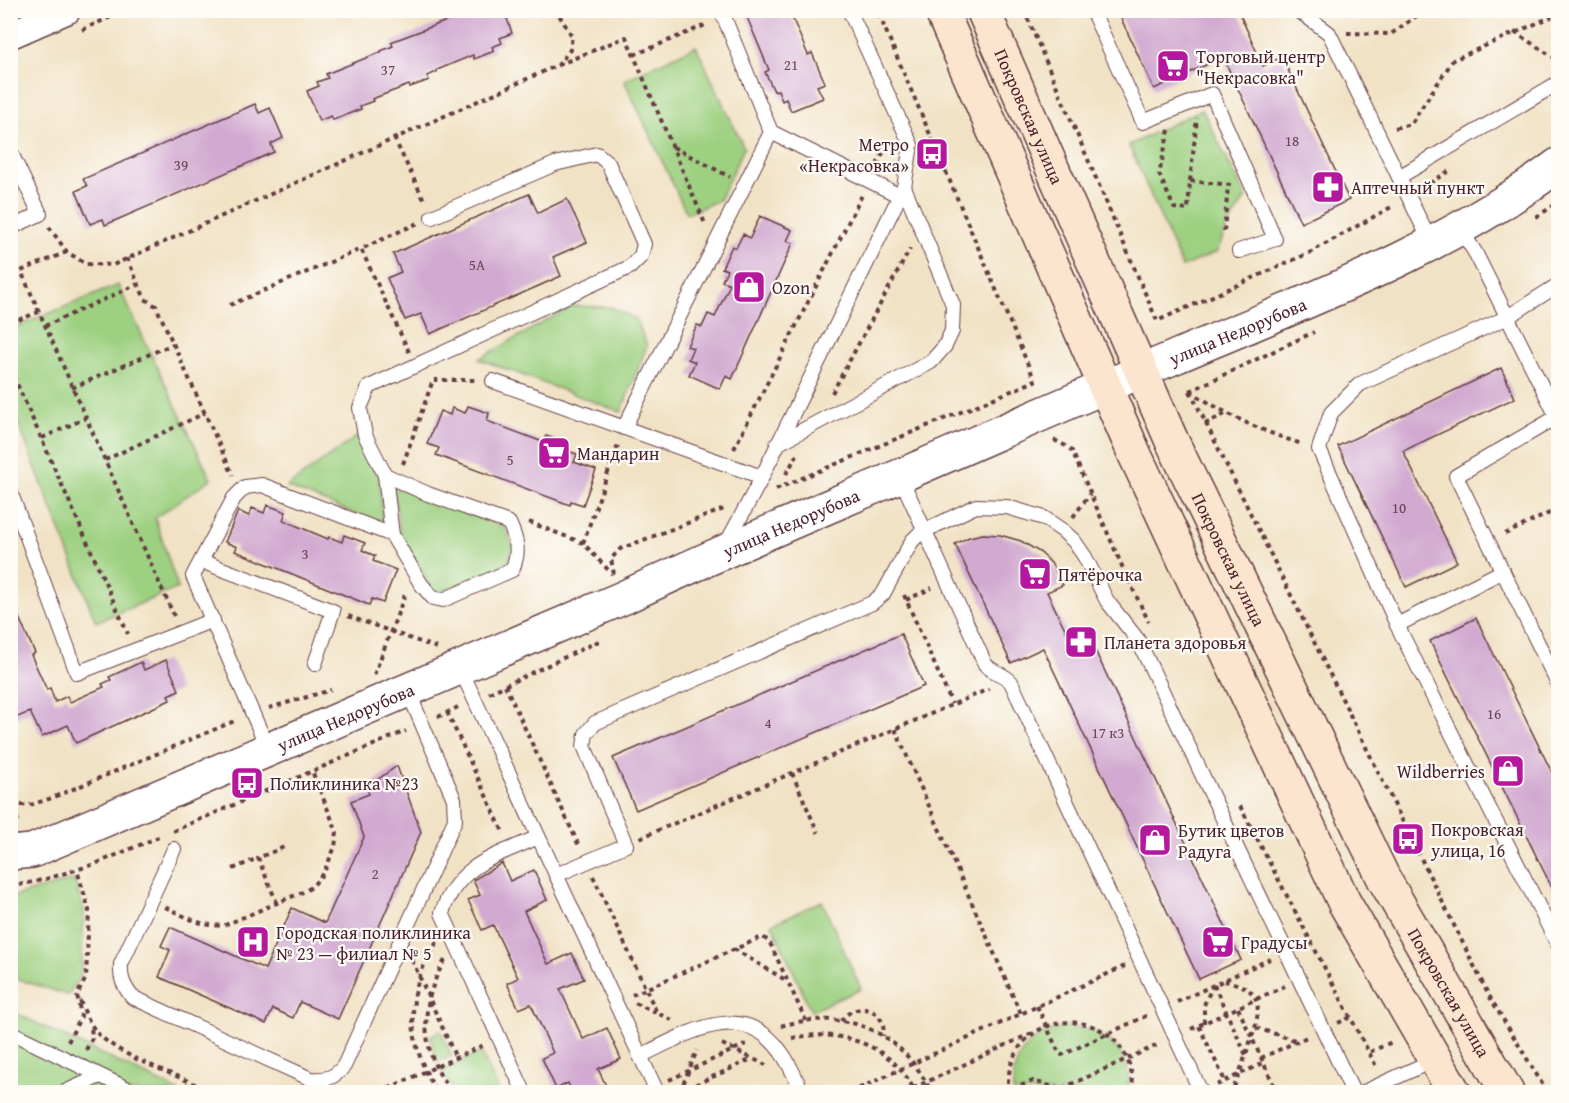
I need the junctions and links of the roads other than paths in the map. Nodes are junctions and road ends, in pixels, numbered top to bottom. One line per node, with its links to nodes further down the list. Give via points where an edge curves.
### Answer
1 (67, 10): 8 (street)
2 (849, 10): 14 (lane, via 911,145)
3 (941, 10): 24 (main road, Покровская улица)
4 (983, 10): 22 (main road, Покровская улица)
5 (1092, 10): 19 (lane, via 1143,122 1212,94 1275,239)
6 (1298, 10): 13 (lane, via 1329,33)
7 (722, 14): 10 (lane)
8 (10, 35)
9 (1558, 83): 13 (lane)
10 (771, 132): 14 (lane, via 870,180); 26 (lane)
11 (10, 152): 16 (lane, via 40,214)
12 (1558, 165): 17 (street, улица Недорубова)
13 (1399, 177): 18 (lane)
14 (902, 191): 27 (lane); 27 (lane, via 953,305 952,331 945,346 931,362)
15 (432, 217): 28 (lane, via 555,164 597,154 608,163 644,244 630,267 369,387 360,408 364,435)
16 (10, 228)
17 (1460, 228): 18 (street, улица Недорубова); 21 (lane)
18 (1431, 243): 22 (street, улица Недорубова, via 1333,291)
19 (1239, 251)
20 (1558, 285): 21 (lane)
21 (1506, 318): 25 (lane); 38 (lane, via 1360,384 1331,413 1319,449)
22 (1142, 371): 24 (street, улица Недорубова); 62 (main road, Покровская улица, via 1384,879)
23 (493, 381): 26 (lane)
24 (1106, 386): 29 (street, улица Недорубова); 51 (main road, Покровская улица, via 1344,902)
25 (1558, 416): 36 (lane, via 1456,476)
26 (622, 432): 30 (lane)
27 (777, 444): 30 (lane)
28 (384, 475): 33 (lane); 33 (lane, via 509,523 518,542 516,561 512,570 443,600 432,598)
29 (900, 476): 32 (lane); 34 (street, улица Недорубова)
30 (760, 480): 34 (lane)
31 (10, 491): 37 (lane, via 77,673)
32 (925, 531): 47 (lane, via 912,541 883,594 872,603 594,723 585,739 587,755 626,845); 58 (lane, via 985,664 1011,682); 59 (lane, via 976,506 1007,507 1044,518 1063,531 1085,557 1111,607 1138,640)
33 (392, 536): 35 (lane, via 262,485 245,487 234,498)
34 (720, 554): 39 (street, улица Недорубова, via 625,597)
35 (201, 561): 37 (lane, via 194,576); 40 (lane, via 333,611)
36 (1503, 571): 38 (lane); 41 (lane)
37 (213, 620): 43 (lane)
38 (1397, 626): 48 (lane)
39 (450, 658): 42 (street, улица Недорубова); 44 (lane, via 475,700)
40 (315, 664)
41 (1558, 684)
42 (407, 689): 43 (street, улица Недорубова); 45 (lane, via 454,799 455,820 336,1075 325,1080 311,1079 132,997 122,983 121,964)
43 (268, 749): 46 (street, улица Недорубова, via 32,851)
44 (538, 837): 47 (lane); 56 (lane, via 473,867 456,883 442,913)
45 (174, 849)
46 (10, 853)
47 (556, 874): 50 (lane)
48 (1558, 945)
49 (10, 1032): 52 (lane)
50 (640, 1056): 53 (lane); 57 (lane, via 701,1027 738,1024 769,1040 787,1061)
51 (1434, 1060): 60 (lane); 61 (main road, Покровская улица)
52 (100, 1076): 54 (lane); 55 (lane)
53 (656, 1090)
54 (65, 1092)
55 (134, 1092)
56 (524, 1092)
57 (802, 1092)
58 (1201, 1092)
59 (1353, 1092)
60 (1364, 1092)
61 (1454, 1092)
62 (1507, 1092)

